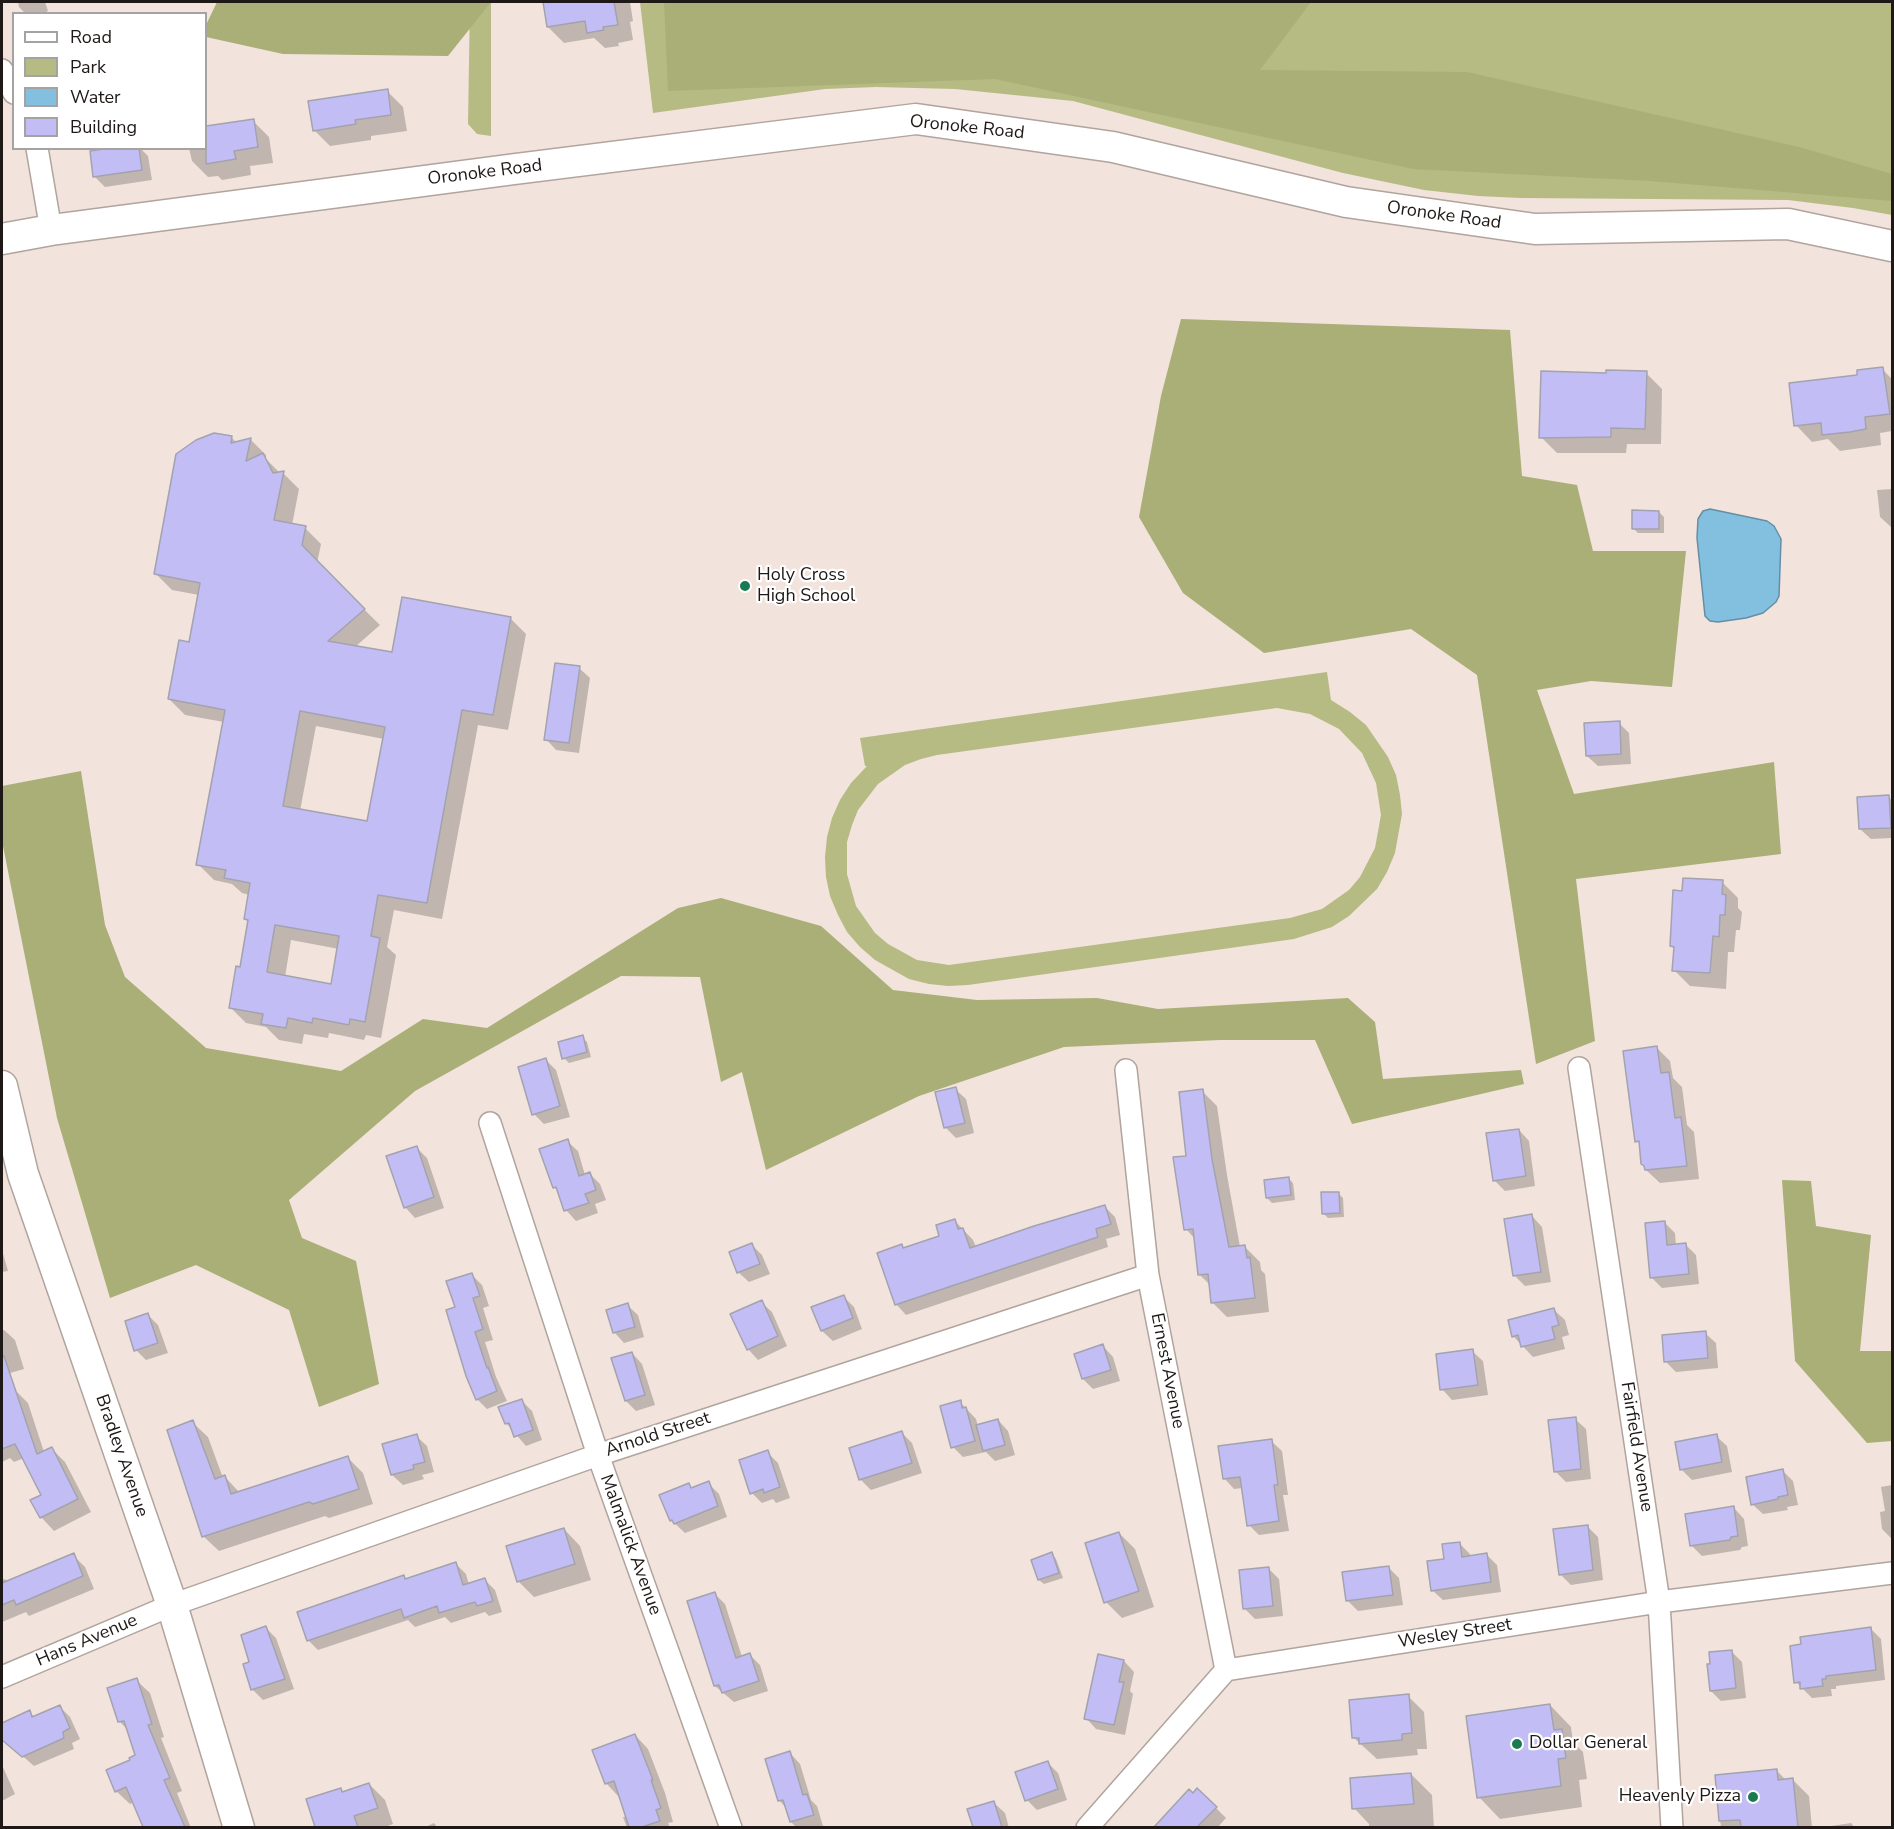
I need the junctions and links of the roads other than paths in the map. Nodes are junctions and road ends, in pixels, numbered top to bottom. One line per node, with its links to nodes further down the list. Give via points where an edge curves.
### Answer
1 (2, 70): 2 (street)
2 (12, 89)
3 (37, 150): 4 (street)
4 (51, 230): 5 (street, Oronoke Road); 6 (street, Oronoke Road, via 916,119 1113,147 1346,201 1535,229 1788,224)
5 (2, 239)
6 (1893, 246)
7 (1579, 1068): 14 (street, Fairfield Avenue)
8 (1126, 1070): 11 (street, Ernest Avenue)
9 (2, 1086): 15 (street, Bradley Avenue, via 23,1174)
10 (490, 1123): 12 (street, Malmalick Avenue)
11 (1148, 1275): 12 (street, Arnold Street); 16 (street, Ernest Avenue)
12 (598, 1455): 15 (street, Arnold Street); 19 (street, Malmalick Avenue)
13 (1893, 1573): 14 (street, Wesley Street)
14 (1659, 1602): 16 (street, Wesley Street); 21 (street, Fairfield Avenue)
15 (172, 1605): 17 (street, Hans Avenue); 18 (street, Bradley Avenue)
16 (1226, 1670): 20 (street)
17 (2, 1677)
18 (239, 1827)
19 (731, 1827)
20 (1087, 1827)
21 (1672, 1827)

